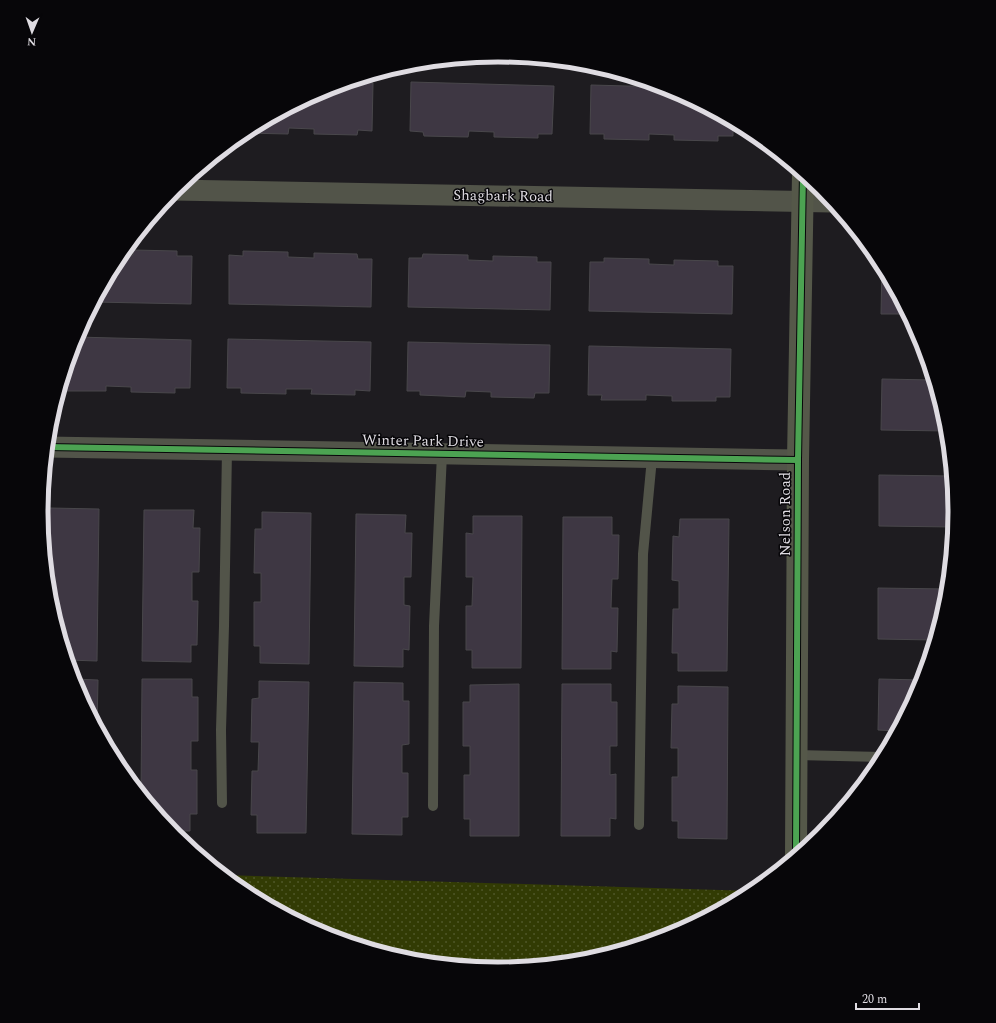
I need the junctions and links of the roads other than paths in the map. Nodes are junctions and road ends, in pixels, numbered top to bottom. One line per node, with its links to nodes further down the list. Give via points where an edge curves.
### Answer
1 (803, 181): 3 (street, Nelson Road)
2 (183, 190): 3 (street, Shagbark Road)
3 (803, 201): 4 (street, Shagbark Road); 9 (street, Nelson Road)
4 (824, 202)
5 (53, 447): 6 (street, Winter Park Drive)
6 (227, 450): 7 (street, Winter Park Drive); 12 (lane, via 220,730)
7 (442, 454): 8 (street, Winter Park Drive); 13 (lane, via 434,626)
8 (652, 458): 9 (street, Winter Park Drive); 14 (lane, via 643,554)
9 (798, 460): 10 (street, Nelson Road)
10 (796, 755): 11 (lane); 15 (street, Nelson Road)
11 (875, 757)
12 (222, 804)
13 (433, 806)
14 (639, 825)
15 (796, 849)

